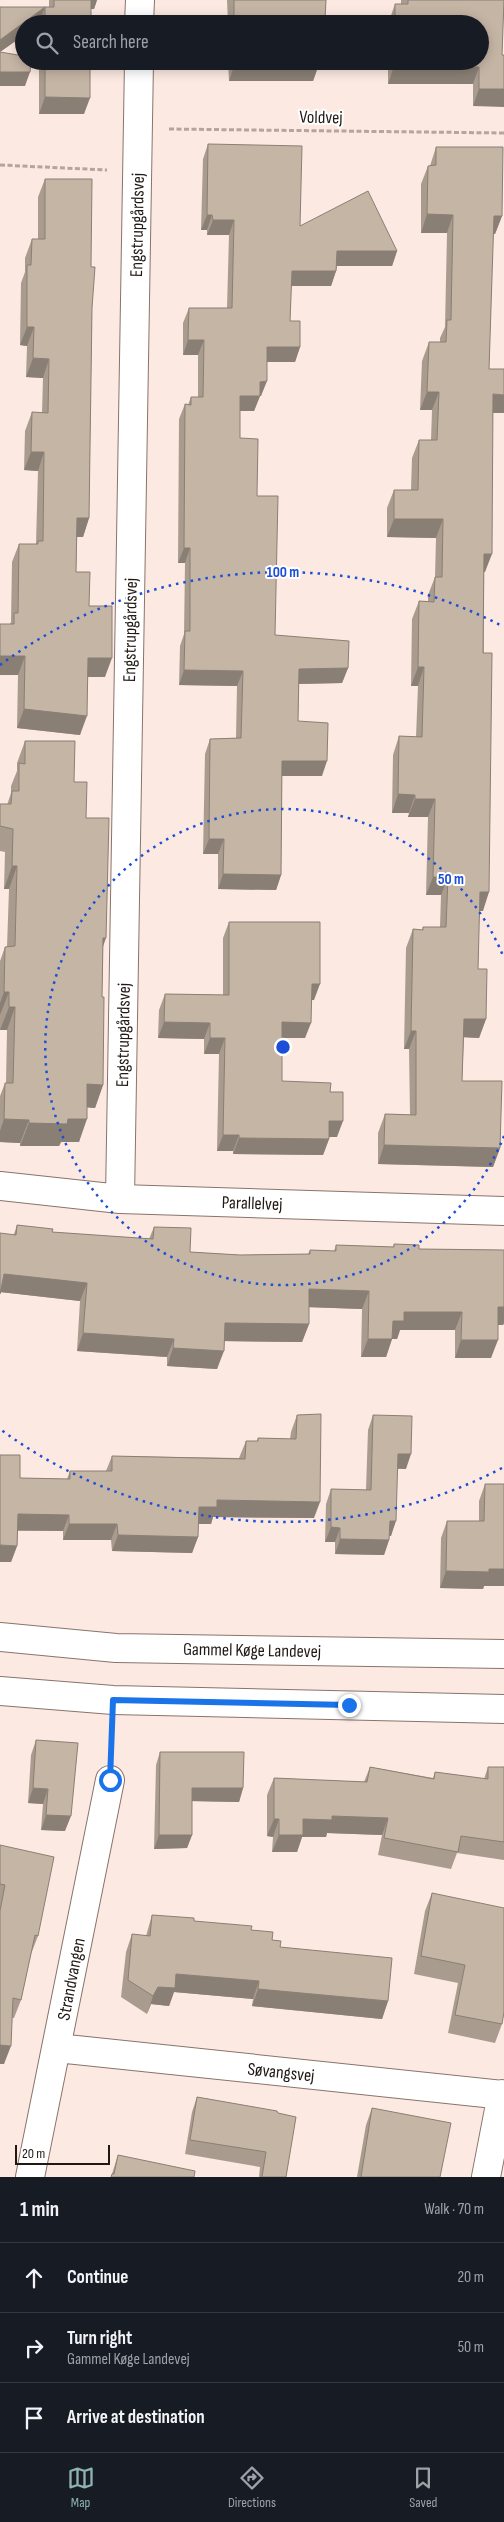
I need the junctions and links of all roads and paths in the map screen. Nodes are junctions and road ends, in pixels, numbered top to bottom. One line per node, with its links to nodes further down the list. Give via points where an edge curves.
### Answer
1 (140, 0): 2 (street)
2 (139, 15)
3 (139, 70): 4 (street, Engstrupgårdsvej)
4 (138, 129): 5 (path, Voldvej); 7 (street, Engstrupgårdsvej)
5 (504, 133)
6 (0, 164): 7 (path)
7 (138, 170): 9 (street, Engstrupgårdsvej)
8 (0, 1186): 9 (street, Parallelvej)
9 (120, 1199): 10 (street, Parallelvej)
10 (504, 1211)
11 (0, 1637): 12 (street, Gammel Køge Landevej, via 116,1648)
12 (504, 1654)
13 (0, 1691): 14 (street)
14 (113, 1700): 15 (street); 16 (path)
15 (504, 1709)
16 (110, 1780): 17 (street, Strandvangen)
17 (57, 2048): 18 (street, Søvangsvej); 19 (street, Strandvangen)
18 (503, 2094): 20 (street)
19 (30, 2177)
20 (486, 2177)

